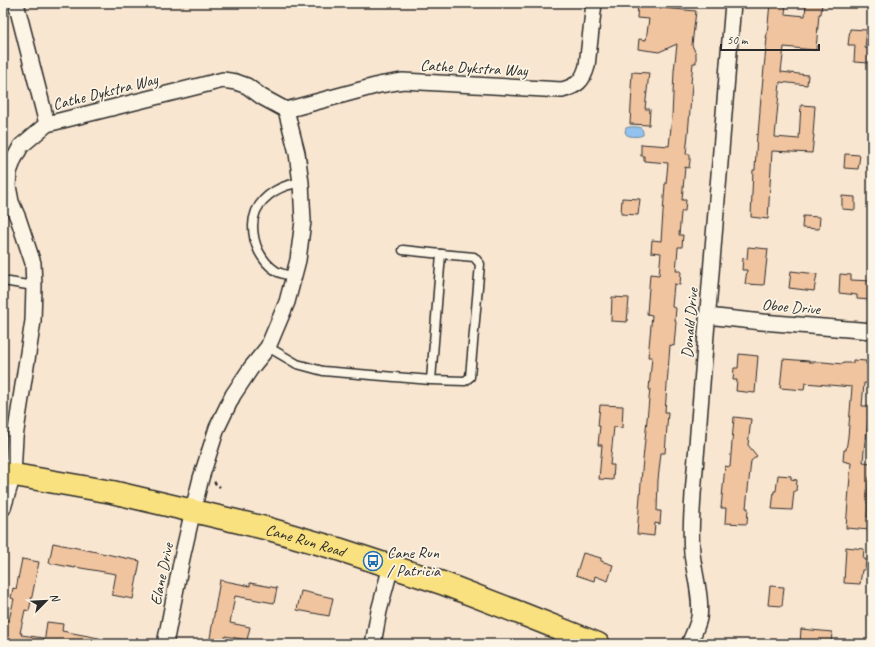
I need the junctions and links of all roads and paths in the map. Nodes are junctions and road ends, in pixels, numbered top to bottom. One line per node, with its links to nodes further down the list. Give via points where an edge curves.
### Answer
1 (16, 3): 5 (street, Cathe Dykstra Way)
2 (594, 3): 4 (street, Cathe Dykstra Way, via 585,74 572,87 562,90 403,81)
3 (733, 3): 12 (street, Donald Drive)
4 (286, 110): 5 (street, Cathe Dykstra Way, via 247,86 223,80); 6 (street, via 297,153)
5 (47, 124): 11 (street, via 21,146 9,172 10,202 33,263)
6 (301, 183): 9 (street, via 303,221); 9 (lane, via 284,186 262,202 256,212 253,234 256,246 268,264 277,271)
7 (403, 250): 8 (lane)
8 (441, 254): 15 (lane); 15 (lane, via 474,258 480,264 470,377 465,381)
9 (294, 277): 14 (street, via 287,302)
10 (3, 281): 11 (lane)
11 (34, 286): 16 (street, via 33,321)
12 (707, 316): 13 (street, Oboe Drive); 23 (street, Donald Drive, via 691,525 699,612 696,629)
13 (872, 331)
14 (268, 347): 15 (lane, via 297,364 323,371); 18 (street, via 233,395 217,428)
15 (431, 380)
16 (8, 474): 17 (street); 18 (highway, Cane Run Road, via 112,492)
17 (3, 508)
18 (193, 510): 19 (highway, Cane Run Road, via 270,529); 20 (street, Elane Drive)
19 (391, 566): 21 (street); 22 (highway, Cane Run Road)
20 (165, 644)
21 (373, 644)
22 (598, 644)
23 (689, 644)

